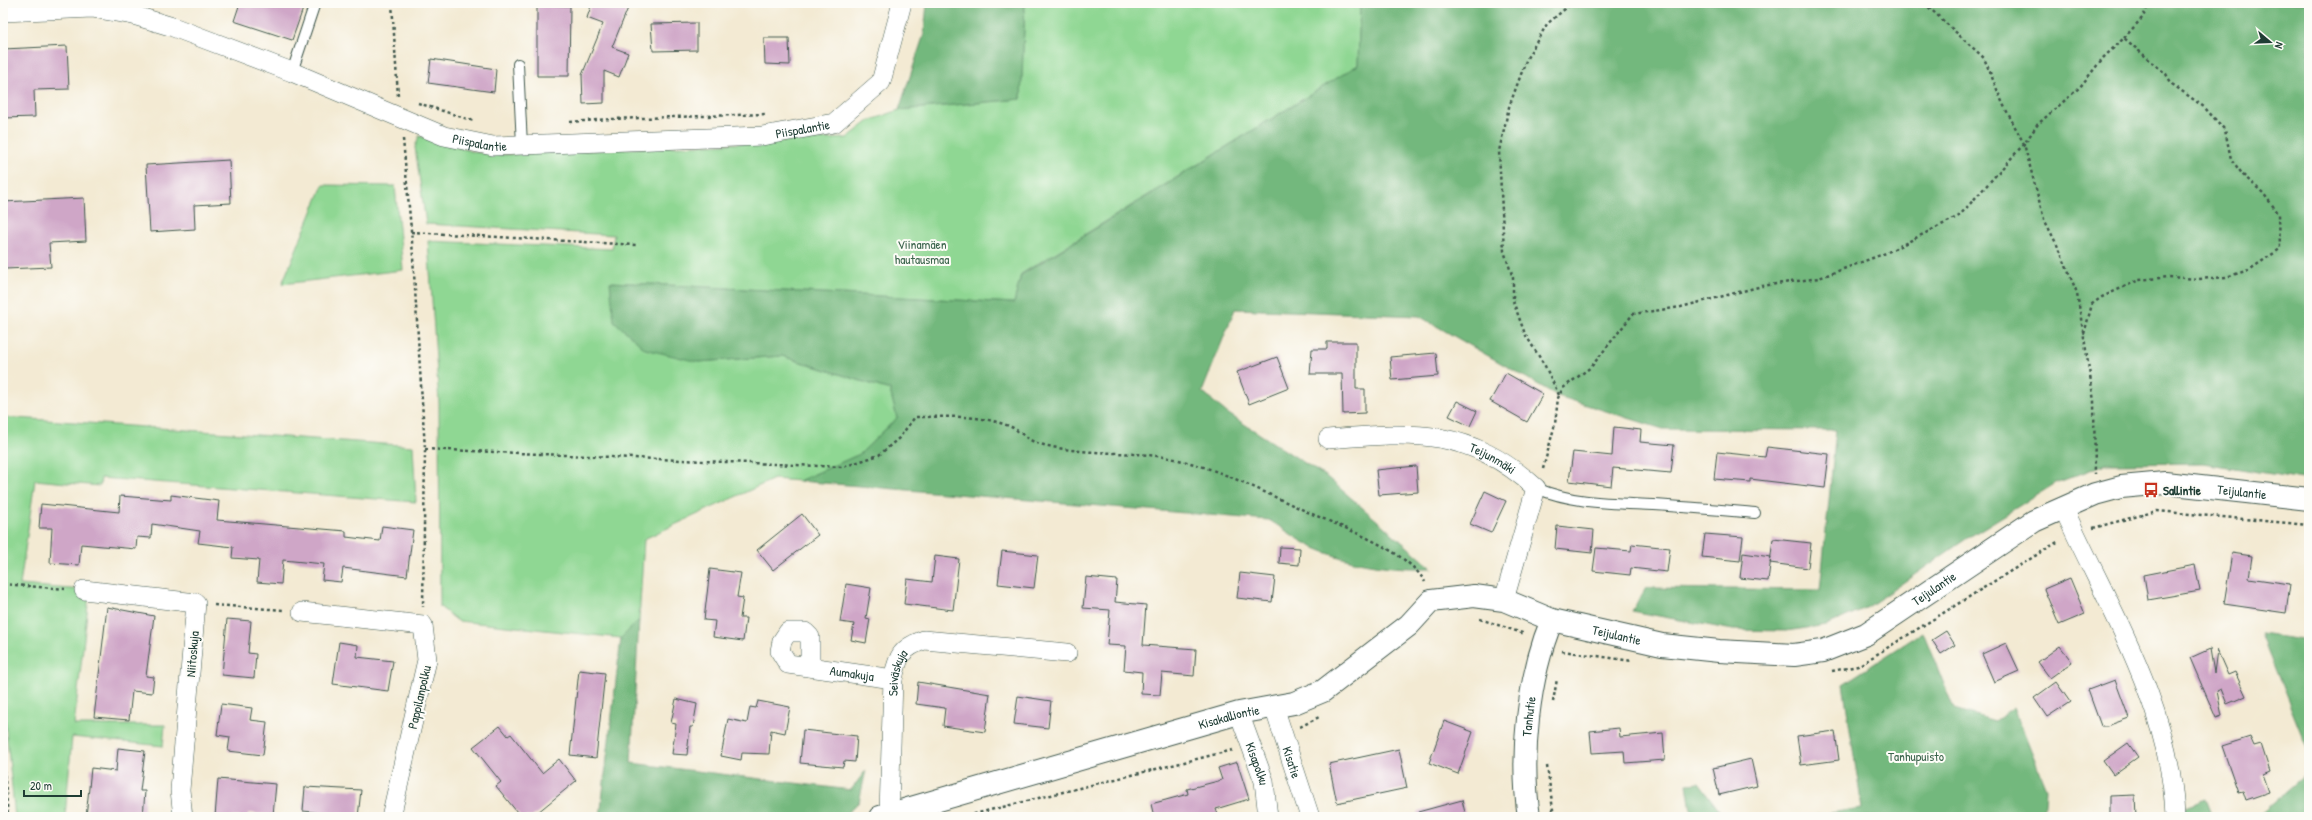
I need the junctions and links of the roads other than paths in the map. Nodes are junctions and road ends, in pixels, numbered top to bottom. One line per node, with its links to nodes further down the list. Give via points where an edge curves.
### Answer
1 (315, 3): 6 (lane)
2 (902, 3): 7 (street, Piispalantie, via 881,82 834,123 762,136)
3 (39, 7): 4 (street, Piispalantie); 6 (street, Piispalantie, via 92,8 133,15 174,27)
4 (3, 12)
5 (518, 64): 7 (lane)
6 (292, 72): 7 (street, Piispalantie, via 402,120 451,137 493,146)
7 (522, 145)
8 (1328, 439): 9 (street, Teijunmäki, via 1407,435 1448,439 1491,454 1516,470)
9 (1536, 488): 12 (lane, via 1583,502); 14 (street)
10 (2309, 499): 11 (street, Teijulantie, via 2165,483 2121,487)
11 (2063, 507): 16 (street, Teijulantie, via 2034,521 1866,634 1823,651 1794,655 1662,645); 28 (street, via 2147,685 2164,737 2174,793)
12 (1755, 513)
13 (84, 590): 23 (street, Niitoskuja, via 196,603 180,790)
14 (1504, 600): 16 (street); 20 (street, Kisakalliontie, via 1474,596 1431,601 1409,625 1323,691 1294,703)
15 (302, 612): 24 (street, Pappilanpolku, via 423,625 427,660)
16 (1552, 620): 27 (street, Tanhutie, via 1542,643 1530,708 1526,747)
17 (1067, 653): 19 (street, Seiväskuja, via 924,640 909,645 898,658)
18 (810, 667): 19 (street, Aumakuja)
19 (893, 679): 22 (street, Seiväskuja)
20 (1274, 707): 21 (street, Kisakalliontie); 26 (street, Kisatie)
21 (1239, 713): 22 (street, Kisakalliontie); 25 (street, Kisapolku, via 1264,781)
22 (885, 815)
23 (183, 817)
24 (391, 817)
25 (1268, 817)
26 (1310, 817)
27 (1530, 817)
28 (2175, 817)

